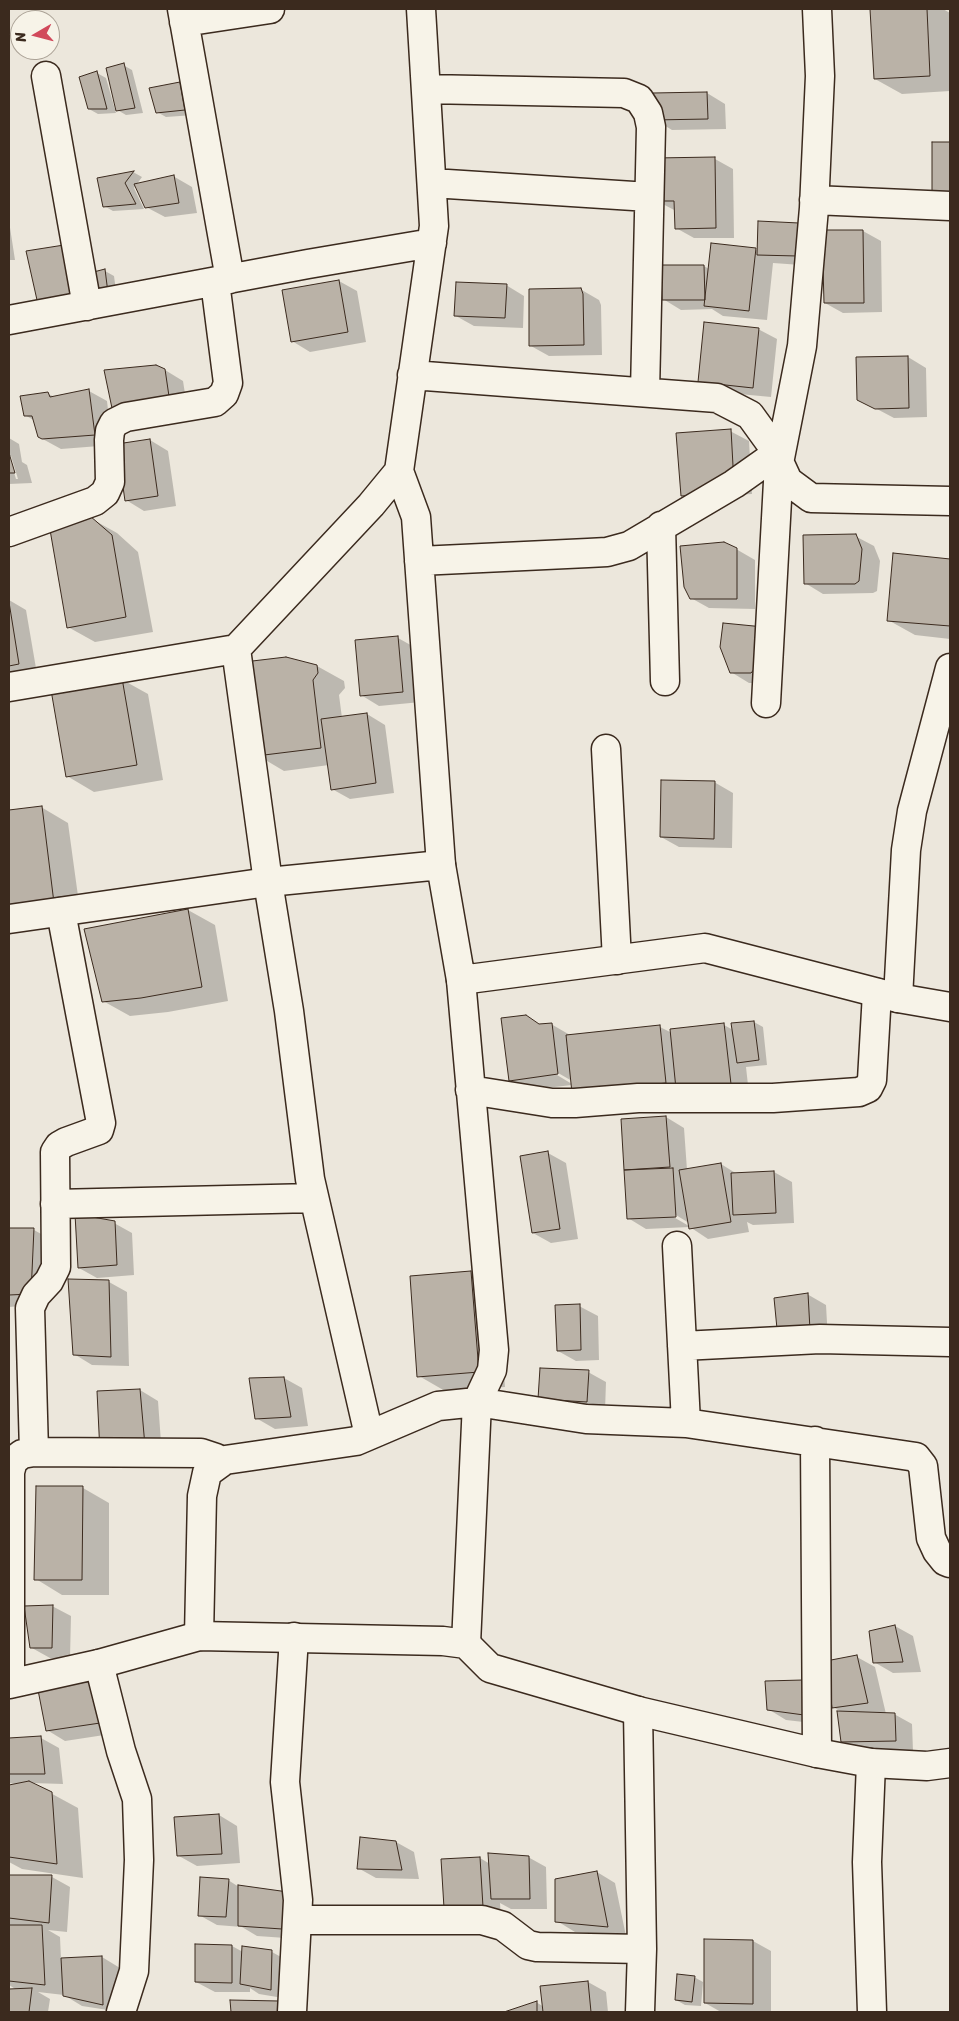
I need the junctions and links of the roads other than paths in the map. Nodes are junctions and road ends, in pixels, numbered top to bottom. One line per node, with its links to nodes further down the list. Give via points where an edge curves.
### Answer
1 (270, 9): 4 (street)
2 (421, 9): 6 (street)
3 (817, 9): 9 (street, via 820,76)
4 (183, 15): 12 (street)
5 (46, 76): 13 (street)
6 (426, 89): 7 (street); 8 (street, via 624,93 640,99 648,113 651,128)
7 (432, 183): 8 (street); 11 (street)
8 (649, 197): 16 (street)
9 (814, 200): 10 (street); 17 (street, via 802,346)
10 (950, 206)
11 (432, 243): 12 (street); 15 (street)
12 (222, 280): 13 (street); 21 (street, via 228,383 224,394 215,402 126,417 114,422 109,440 110,482 105,493 95,501)
13 (87, 306): 14 (street)
14 (9, 320)
15 (412, 375): 16 (street); 18 (street)
16 (645, 392): 17 (street, via 717,398 750,414)
17 (777, 459): 19 (street, via 788,481 811,498); 20 (street); 27 (street)
18 (399, 470): 22 (street, via 416,517); 23 (street, via 371,505)
19 (950, 501)
20 (661, 526): 22 (street, via 629,546 607,552); 25 (street)
21 (9, 532)
22 (419, 561): 29 (street)
23 (236, 648): 26 (street); 30 (street)
24 (950, 668): 35 (street, via 912,811)
25 (665, 681)
26 (9, 687)
27 (766, 703)
28 (606, 749): 33 (street)
29 (441, 865): 30 (street); 34 (street)
30 (268, 882): 31 (street); 38 (street)
31 (61, 912): 32 (street); 39 (street, via 101,1123 99,1130 92,1134 59,1146 55,1161)
32 (9, 919)
33 (617, 960): 34 (street); 35 (street, via 705,948)
34 (461, 980): 37 (street)
35 (888, 996): 36 (street); 37 (street, via 872,1080 868,1088 859,1092 773,1098 638,1098 552,1103)
36 (950, 1007)
37 (470, 1090): 43 (street, via 494,1350 492,1370)
38 (314, 1198): 39 (street); 45 (street)
39 (55, 1204): 47 (street, via 56,1267 30,1308)
40 (677, 1246): 42 (street)
41 (950, 1342): 42 (street, via 904,1343 828,1338)
42 (682, 1346): 44 (street)
43 (477, 1402): 44 (street, via 586,1418); 45 (street, via 438,1406); 52 (street)
44 (686, 1423): 46 (street)
45 (369, 1435): 48 (street, via 356,1441 224,1460)
46 (815, 1441): 49 (street, via 916,1457 923,1466 931,1538 937,1551); 56 (street)
47 (34, 1452): 48 (street, via 201,1453 216,1458); 54 (street, via 22,1454 13,1461 10,1472)
48 (207, 1473): 50 (street, via 202,1496)
49 (950, 1563)
50 (199, 1636): 51 (street); 53 (street)
51 (294, 1637): 52 (street); 59 (street, via 285,1782 298,1900)
52 (466, 1644): 55 (street, via 490,1668)
53 (98, 1664): 54 (street); 61 (street, via 137,1800 139,1860 134,1971)
54 (9, 1684)
55 (638, 1711): 56 (street); 60 (street)
56 (818, 1753): 57 (street)
57 (871, 1763): 58 (street, via 926,1766); 64 (street, via 867,1862)
58 (950, 1763)
59 (297, 1920): 60 (street, via 482,1920 503,1926 537,1948); 62 (street)
60 (642, 1949): 63 (street)
61 (121, 2012)
62 (292, 2012)
63 (640, 2012)
64 (872, 2012)

